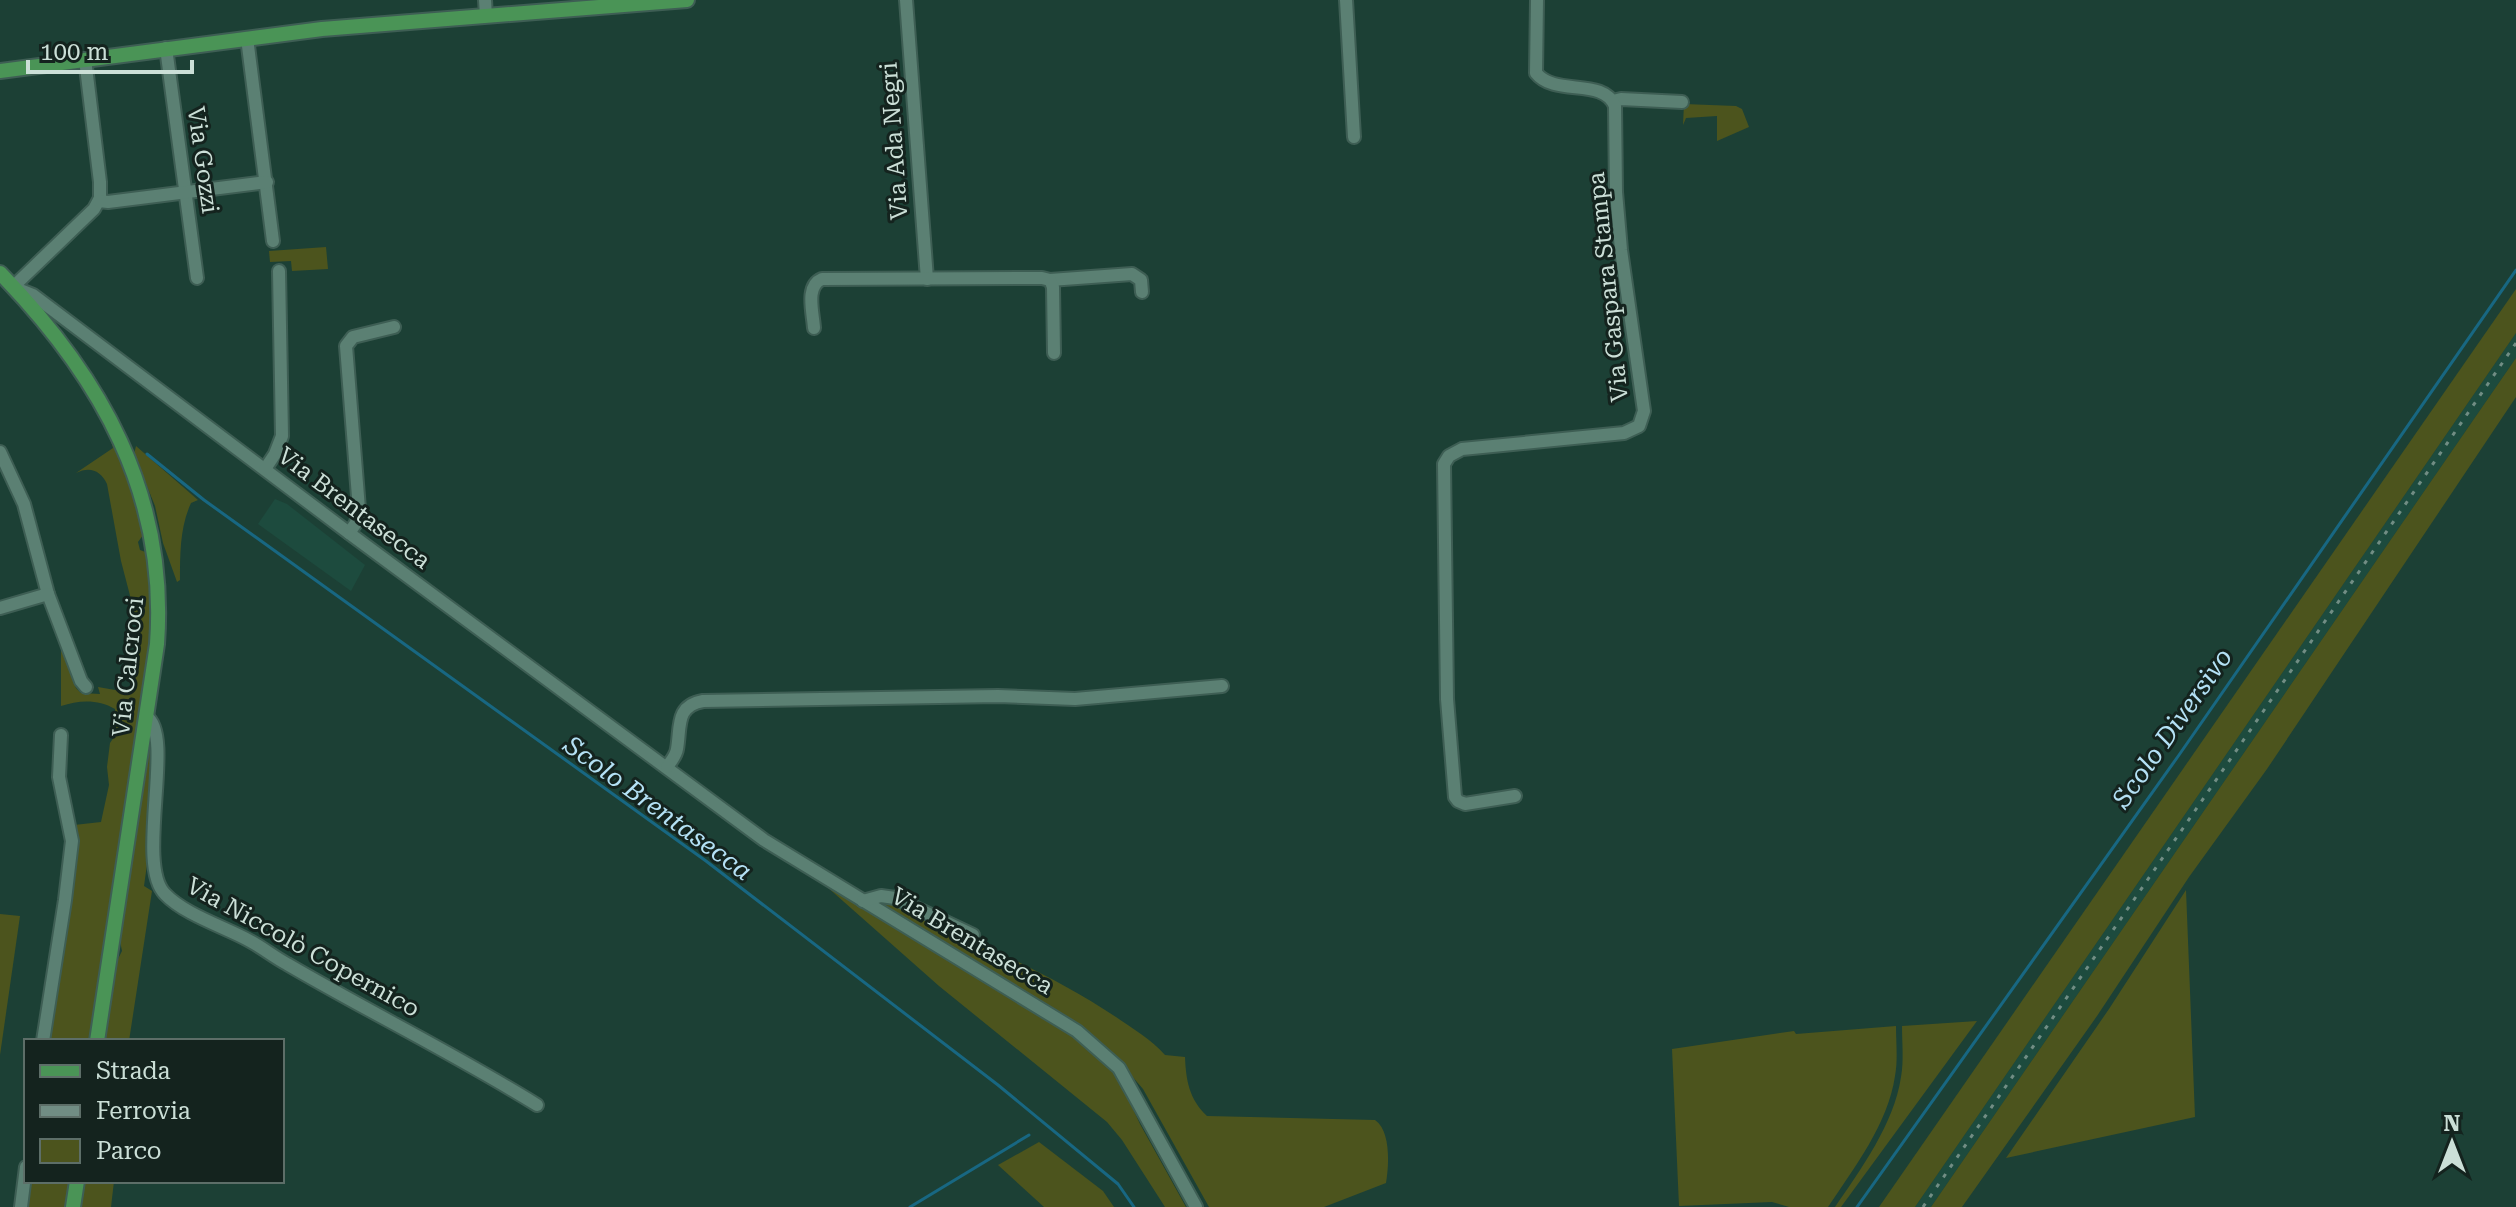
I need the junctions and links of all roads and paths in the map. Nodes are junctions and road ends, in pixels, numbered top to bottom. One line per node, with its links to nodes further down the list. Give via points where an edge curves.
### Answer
1 (485, 0): 6 (street)
2 (687, 0): 6 (main road)
3 (906, 0): 21 (street, Via Ada Negri)
4 (1346, 0): 13 (street)
5 (1537, 0): 11 (street, via 1535,66 1540,78 1603,93)
6 (486, 16): 7 (main road)
7 (247, 38): 8 (main road); 14 (street)
8 (166, 48): 9 (main road); 15 (street, Via Gozzi)
9 (85, 59): 10 (main road); 16 (street)
10 (0, 71)
11 (1613, 101): 12 (street); 38 (street, Via Gaspara Stampa, via 1621,250 1642,421 1624,433 1462,449 1444,464 1453,786 1458,801 1465,804)
12 (1682, 102)
13 (1354, 137)
14 (267, 182): 15 (street); 17 (street)
15 (185, 192): 16 (street); 20 (street, Via Gozzi)
16 (99, 201): 23 (street)
17 (273, 241)
18 (279, 271): 29 (street, via 282,436)
19 (0, 273): 23 (main road, Via Calcroci)
20 (197, 278)
21 (927, 279): 22 (street); 26 (street, via 815,281)
22 (1050, 280): 24 (street, via 1132,274 1141,280); 27 (street)
23 (13, 287): 29 (street, Via Brentasecca, via 33,295); 35 (main road, Via Calcroci, via 92,390 140,489 159,582)
24 (1142, 292)
25 (394, 327): 30 (street, via 353,337 346,346 359,509)
26 (814, 328)
27 (1054, 353)
28 (0, 452): 31 (street, via 22,496)
29 (265, 469): 30 (street, Via Brentasecca)
30 (349, 533): 37 (street, Via Brentasecca)
31 (48, 594): 32 (street); 34 (street)
32 (0, 608)
33 (1222, 686): 37 (street, via 1048,700 998,696 703,701 681,716 677,750)
34 (86, 687)
35 (147, 717): 42 (main road, Via Calcroci); 43 (street, Via Niccolò Copernico, via 155,728 155,875 164,894)
36 (61, 735): 41 (street, via 59,777 72,841)
37 (667, 767): 39 (street, Via Brentasecca, via 764,840)
38 (1515, 796)
39 (863, 901): 40 (street, via 895,898); 48 (street, Via Brentasecca, via 1077,1031 1119,1068)
40 (973, 935)
41 (43, 1039)
42 (97, 1039)
43 (537, 1105)
44 (24, 1183): 46 (street)
45 (77, 1183): 47 (main road)
46 (21, 1207)
47 (73, 1207)
48 (1196, 1207)

